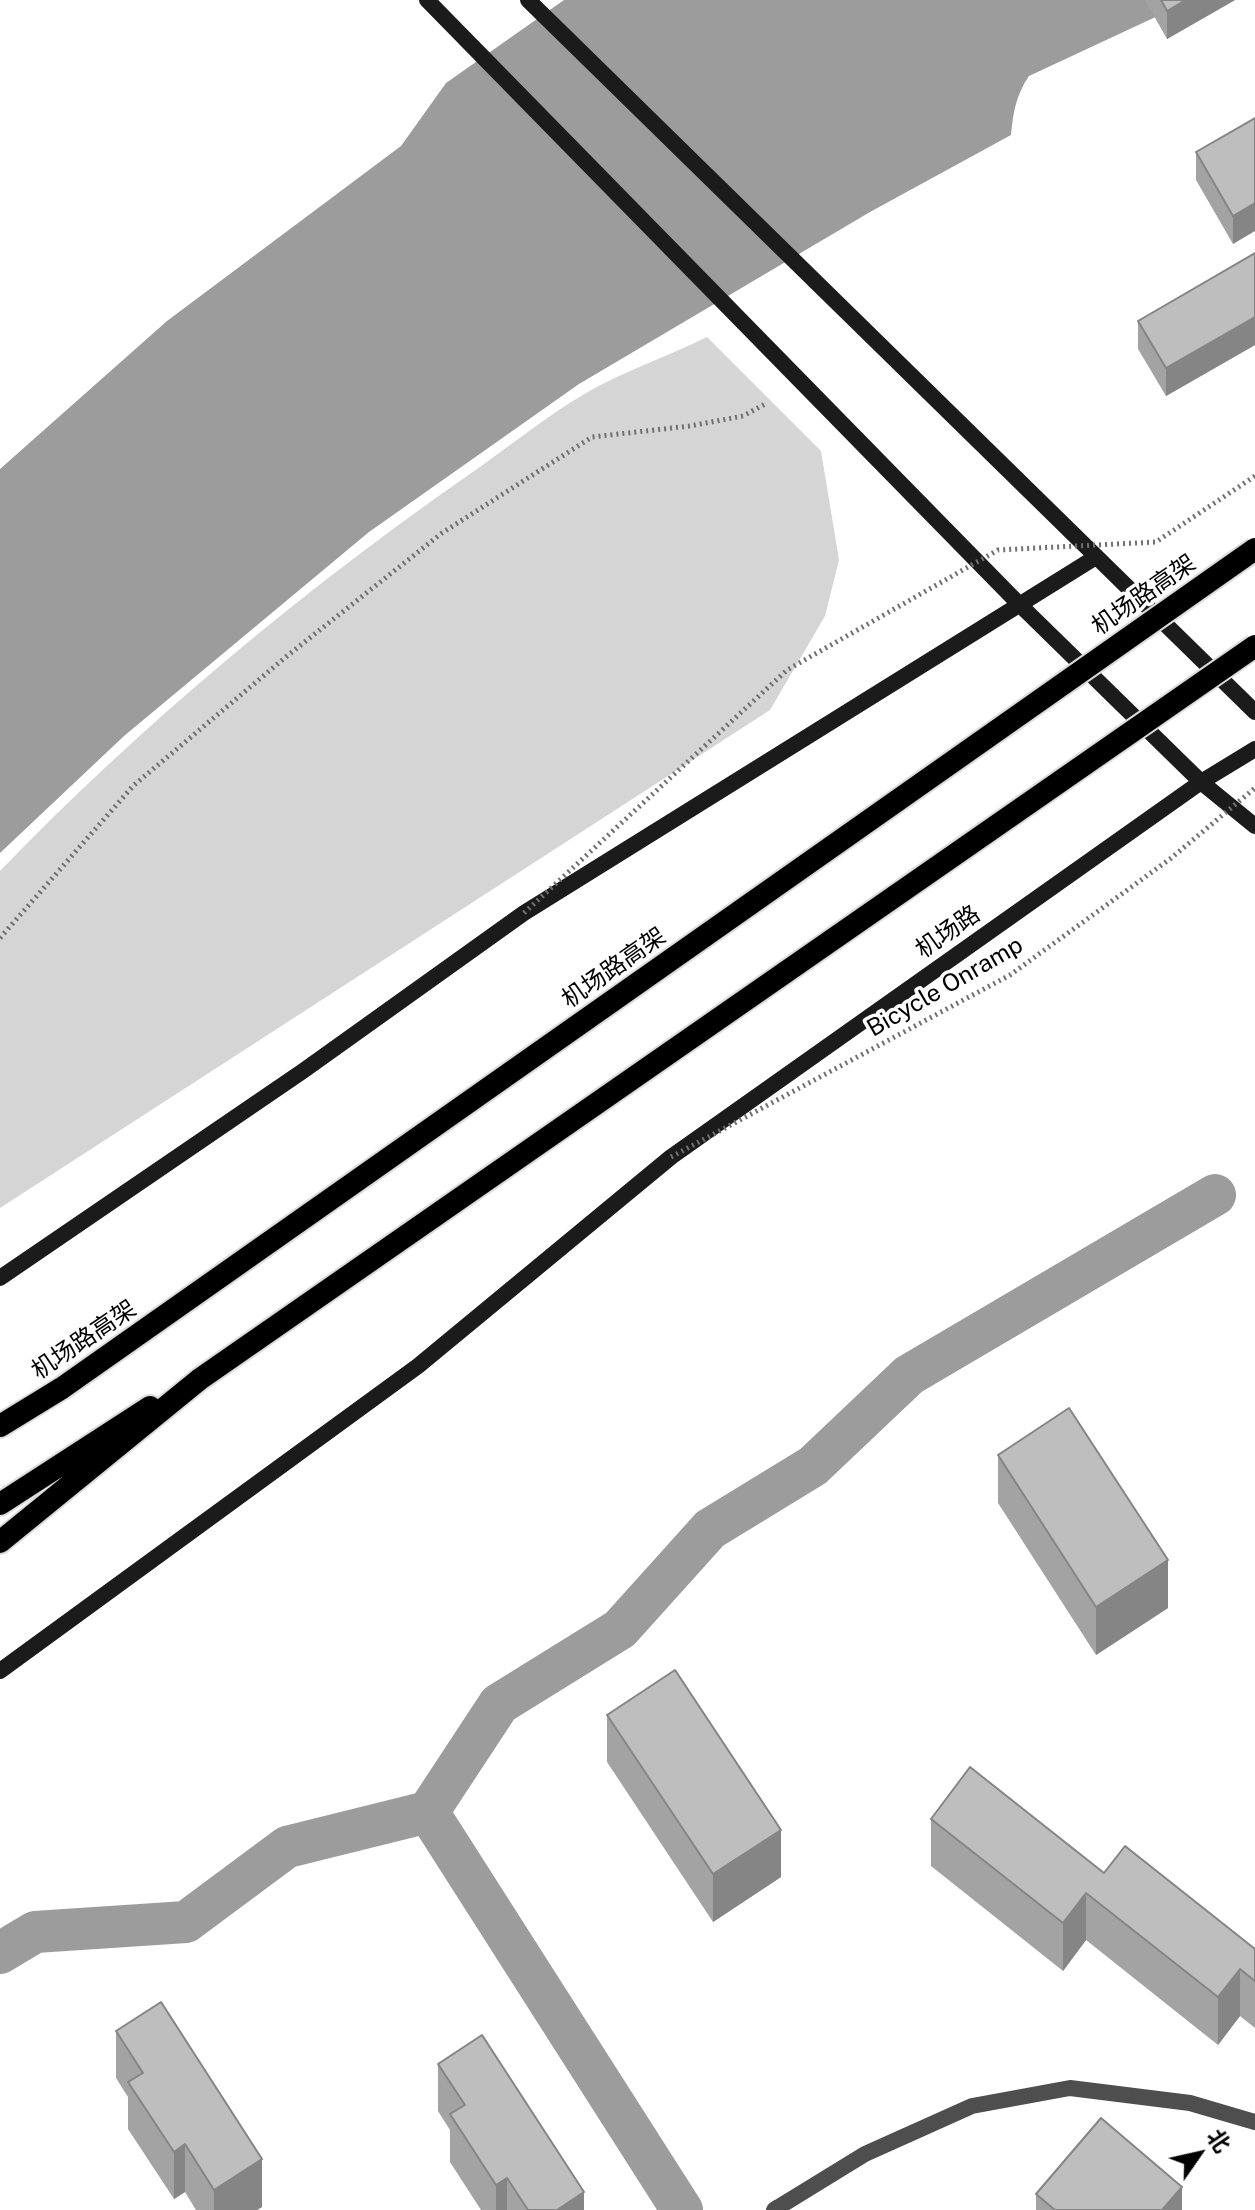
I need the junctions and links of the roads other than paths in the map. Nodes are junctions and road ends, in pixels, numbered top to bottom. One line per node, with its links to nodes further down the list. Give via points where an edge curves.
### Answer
1 (427, 0): 5 (main road)
2 (528, 0): 4 (main road)
3 (1255, 549): 13 (highway, 机场路高架, bridge)
4 (1096, 557): 5 (main road); 7 (main road)
5 (1018, 603): 9 (main road); 11 (main road, via 524,913)
6 (1255, 646): 12 (highway, bridge)
7 (1255, 712)
8 (1255, 749): 9 (main road, 机场路)
9 (1201, 782): 10 (main road); 18 (main road, 机场路, via 671,1157 418,1366)
10 (1255, 826)
11 (0, 1278)
12 (200, 1379): 16 (highway, via 125,1421); 17 (highway)
13 (62, 1388): 14 (highway); 15 (highway, 机场路高架)
14 (0, 1414)
15 (0, 1426)
16 (0, 1504)
17 (0, 1542)
18 (0, 1671)
19 (1255, 2122): 20 (lane, via 1190,2103 1070,2088 972,2106 865,2154)
20 (776, 2209)

